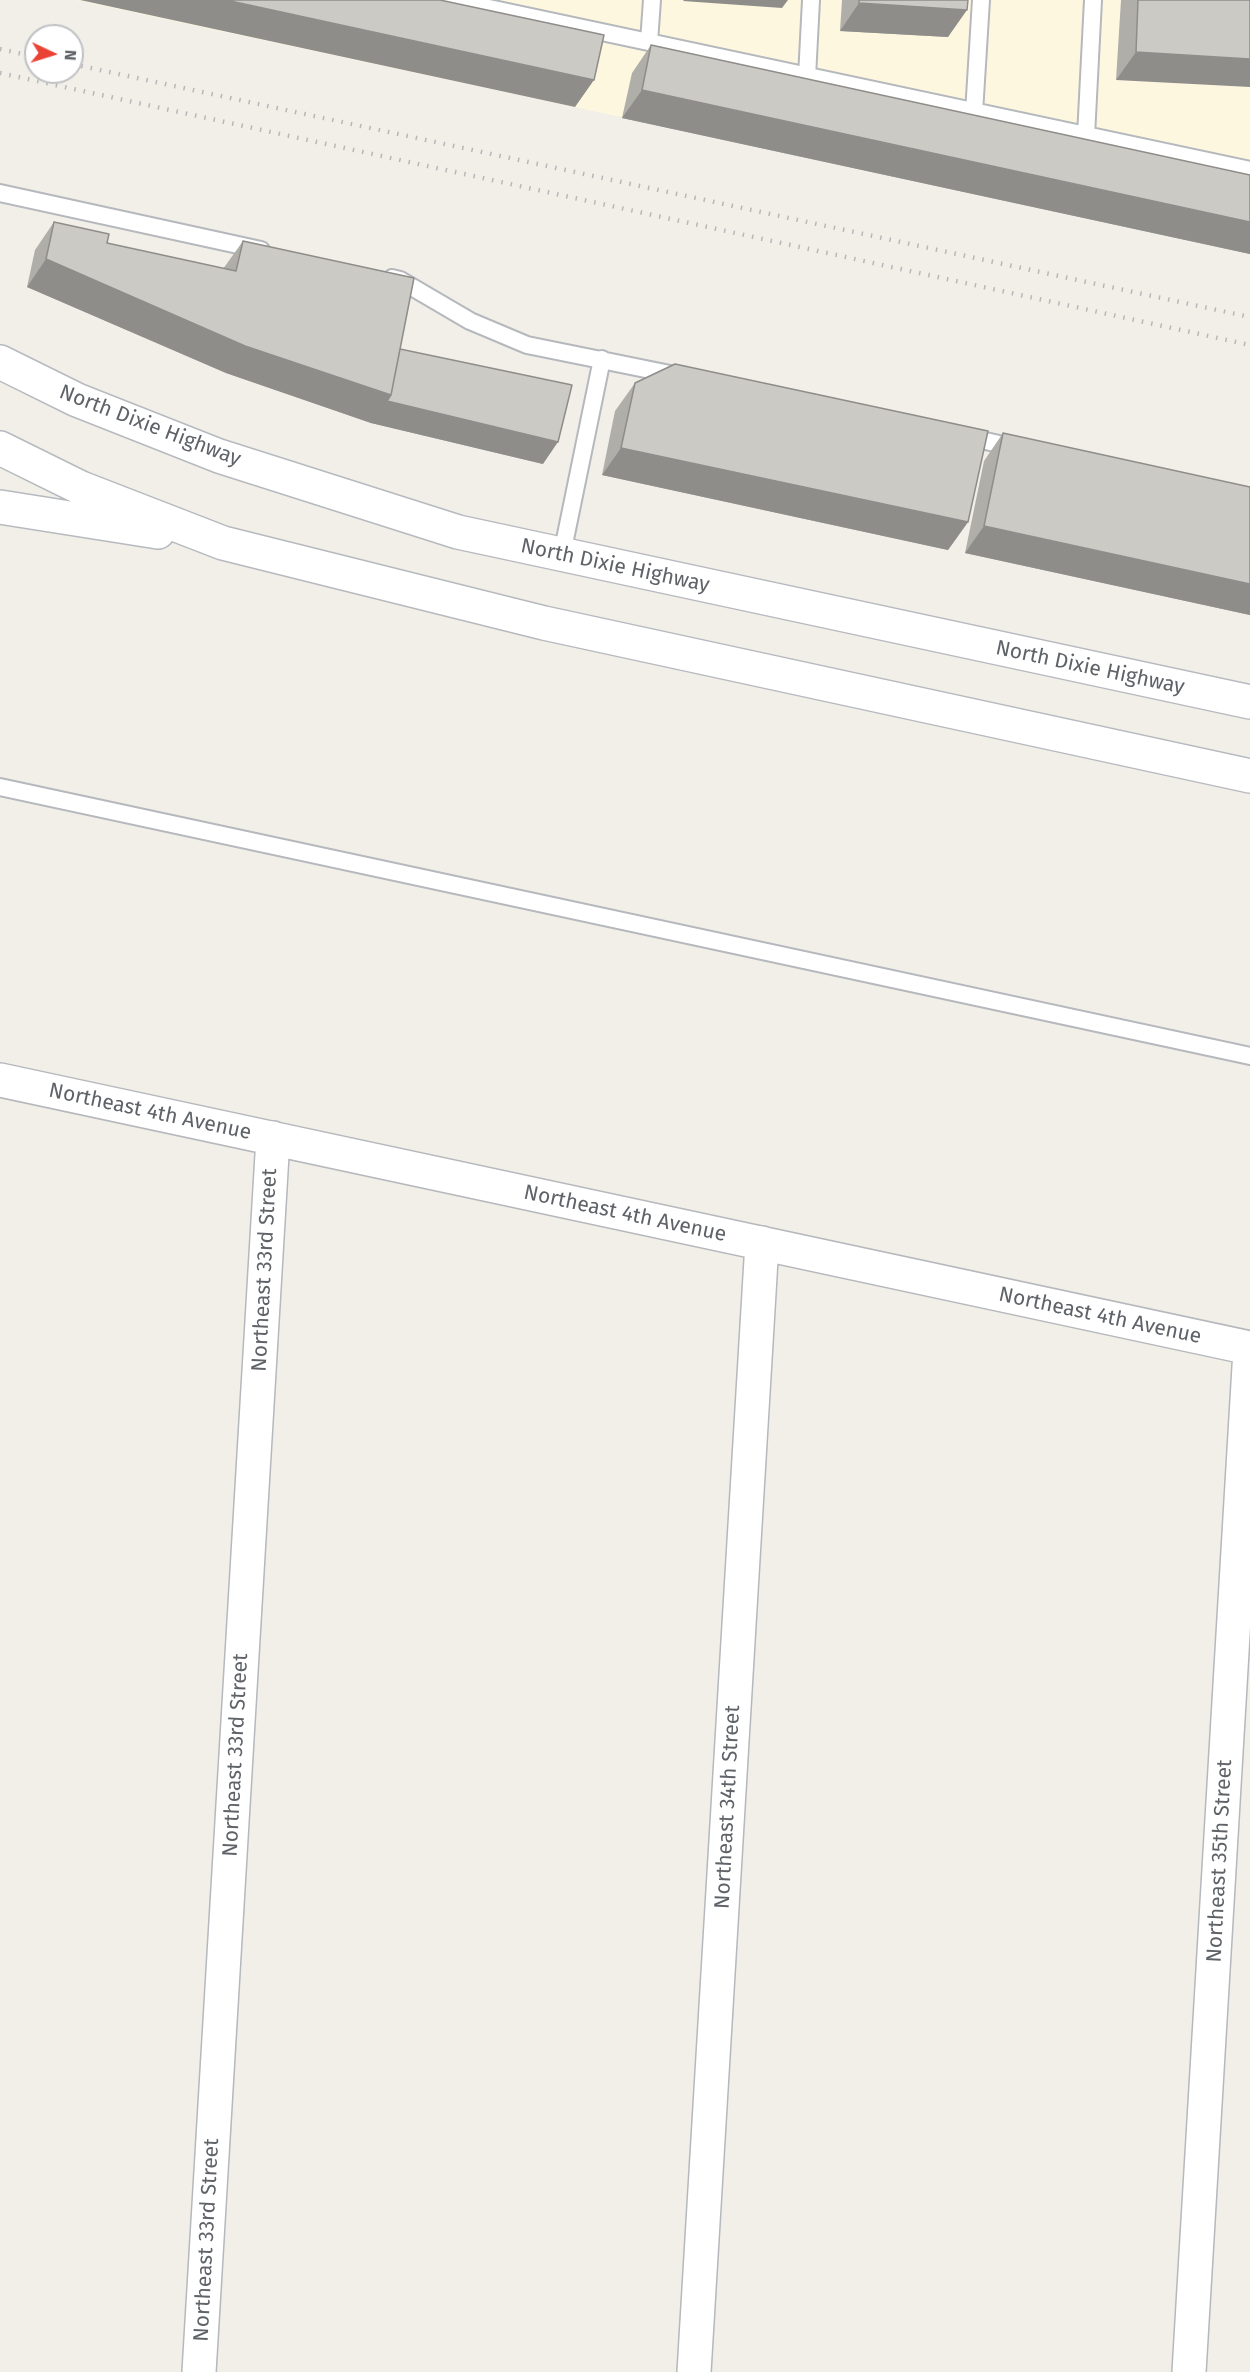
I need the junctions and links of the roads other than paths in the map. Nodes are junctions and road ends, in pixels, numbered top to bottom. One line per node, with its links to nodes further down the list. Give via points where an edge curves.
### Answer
1 (451, 0): 6 (lane)
2 (652, 0): 7 (lane)
3 (811, 0): 8 (lane)
4 (981, 0): 9 (lane)
5 (1093, 0): 10 (lane)
6 (527, 8): 7 (lane)
7 (650, 42): 8 (lane)
8 (807, 77): 9 (lane)
9 (974, 113): 10 (lane)
10 (1086, 136): 11 (lane)
11 (1250, 170)
12 (0, 193): 13 (lane)
13 (272, 252)
14 (377, 275): 15 (lane, via 400,280 470,321 527,345)
15 (602, 359): 17 (lane); 23 (lane)
16 (0, 362): 23 (street, North Dixie Highway, via 77,400 219,456 458,532)
17 (693, 378)
18 (948, 433): 20 (lane)
19 (0, 447): 22 (street, via 81,488)
20 (1030, 451)
21 (0, 507): 22 (street)
22 (224, 543): 25 (street, via 544,623)
23 (562, 554): 24 (street, North Dixie Highway)
24 (1250, 702)
25 (1250, 776)
26 (0, 788): 27 (lane)
27 (1250, 1056)
28 (0, 1080): 29 (street, Northeast 4th Avenue)
29 (273, 1138): 30 (street, Northeast 4th Avenue); 32 (street, Northeast 33rd Street)
30 (762, 1243): 31 (street, Northeast 4th Avenue); 33 (street, Northeast 34th Street)
31 (1250, 1349): 34 (street, Northeast 35th Street)
32 (199, 2372)
33 (694, 2372)
34 (1189, 2372)

